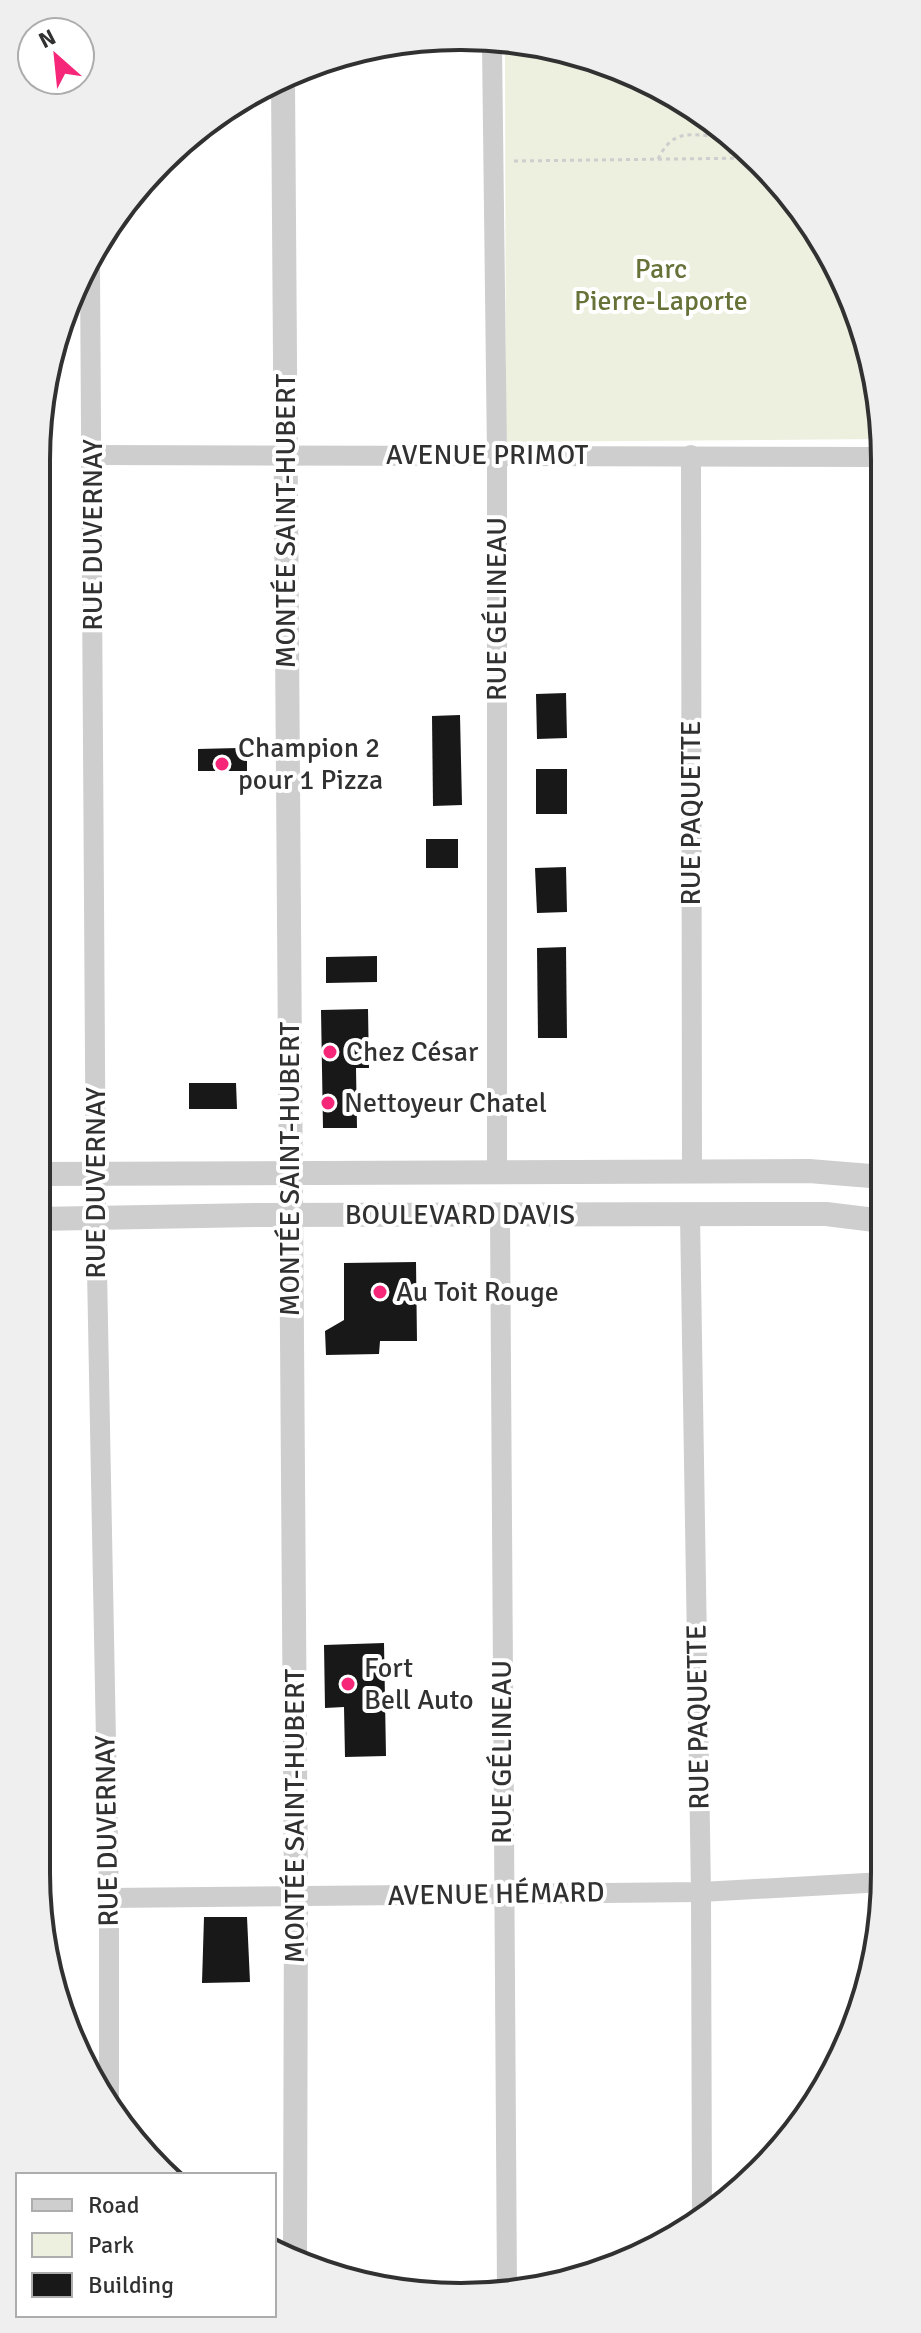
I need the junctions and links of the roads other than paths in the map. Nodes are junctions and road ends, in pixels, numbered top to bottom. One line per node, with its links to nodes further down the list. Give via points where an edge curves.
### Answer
1 (492, 52): 7 (street, RUE GÉLINEAU)
2 (283, 90): 4 (street, MONTÉE SAINT-HUBERT)
3 (90, 283): 5 (street, RUE DUVERNAY)
4 (286, 454): 5 (street, AVENUE PRIMOT); 7 (street, AVENUE PRIMOT); 14 (street, MONTÉE SAINT-HUBERT)
5 (93, 455): 13 (street, RUE DUVERNAY)
6 (691, 455): 7 (street, AVENUE PRIMOT); 8 (street, AVENUE PRIMOT); 9 (street, RUE PAQUETTE)
7 (497, 456): 11 (street, RUE GÉLINEAU)
8 (871, 457)
9 (692, 1172): 11 (street, BOULEVARD DAVIS); 15 (street, BOULEVARD DAVIS)
10 (449, 1173): 11 (street, BOULEVARD DAVIS); 14 (street, BOULEVARD DAVIS); 16 (street)
11 (497, 1173)
12 (50, 1174): 13 (street, BOULEVARD DAVIS)
13 (96, 1174): 14 (street, BOULEVARD DAVIS); 20 (street, RUE DUVERNAY)
14 (289, 1174): 19 (street, MONTÉE SAINT-HUBERT)
15 (871, 1176)
16 (450, 1214): 17 (street, BOULEVARD DAVIS); 19 (street, BOULEVARD DAVIS)
17 (500, 1215): 18 (street, BOULEVARD DAVIS); 25 (street, RUE GÉLINEAU)
18 (690, 1215): 22 (street, BOULEVARD DAVIS, via 826,1214); 24 (street, RUE PAQUETTE)
19 (291, 1216): 20 (street, BOULEVARD DAVIS); 26 (street, MONTÉE SAINT-HUBERT)
20 (96, 1218): 21 (street, BOULEVARD DAVIS); 27 (street, RUE DUVERNAY)
21 (50, 1219)
22 (871, 1220)
23 (871, 1883): 24 (street, AVENUE HÉMARD)
24 (701, 1892): 25 (street, AVENUE HÉMARD); 29 (street, RUE PAQUETTE)
25 (503, 1894): 26 (street, AVENUE HÉMARD); 31 (street, RUE GÉLINEAU)
26 (296, 1896): 27 (street, AVENUE HÉMARD); 30 (street, MONTÉE SAINT-HUBERT)
27 (109, 1898): 28 (street, RUE DUVERNAY)
28 (109, 2085)
29 (702, 2204)
30 (295, 2248)
31 (507, 2280)

